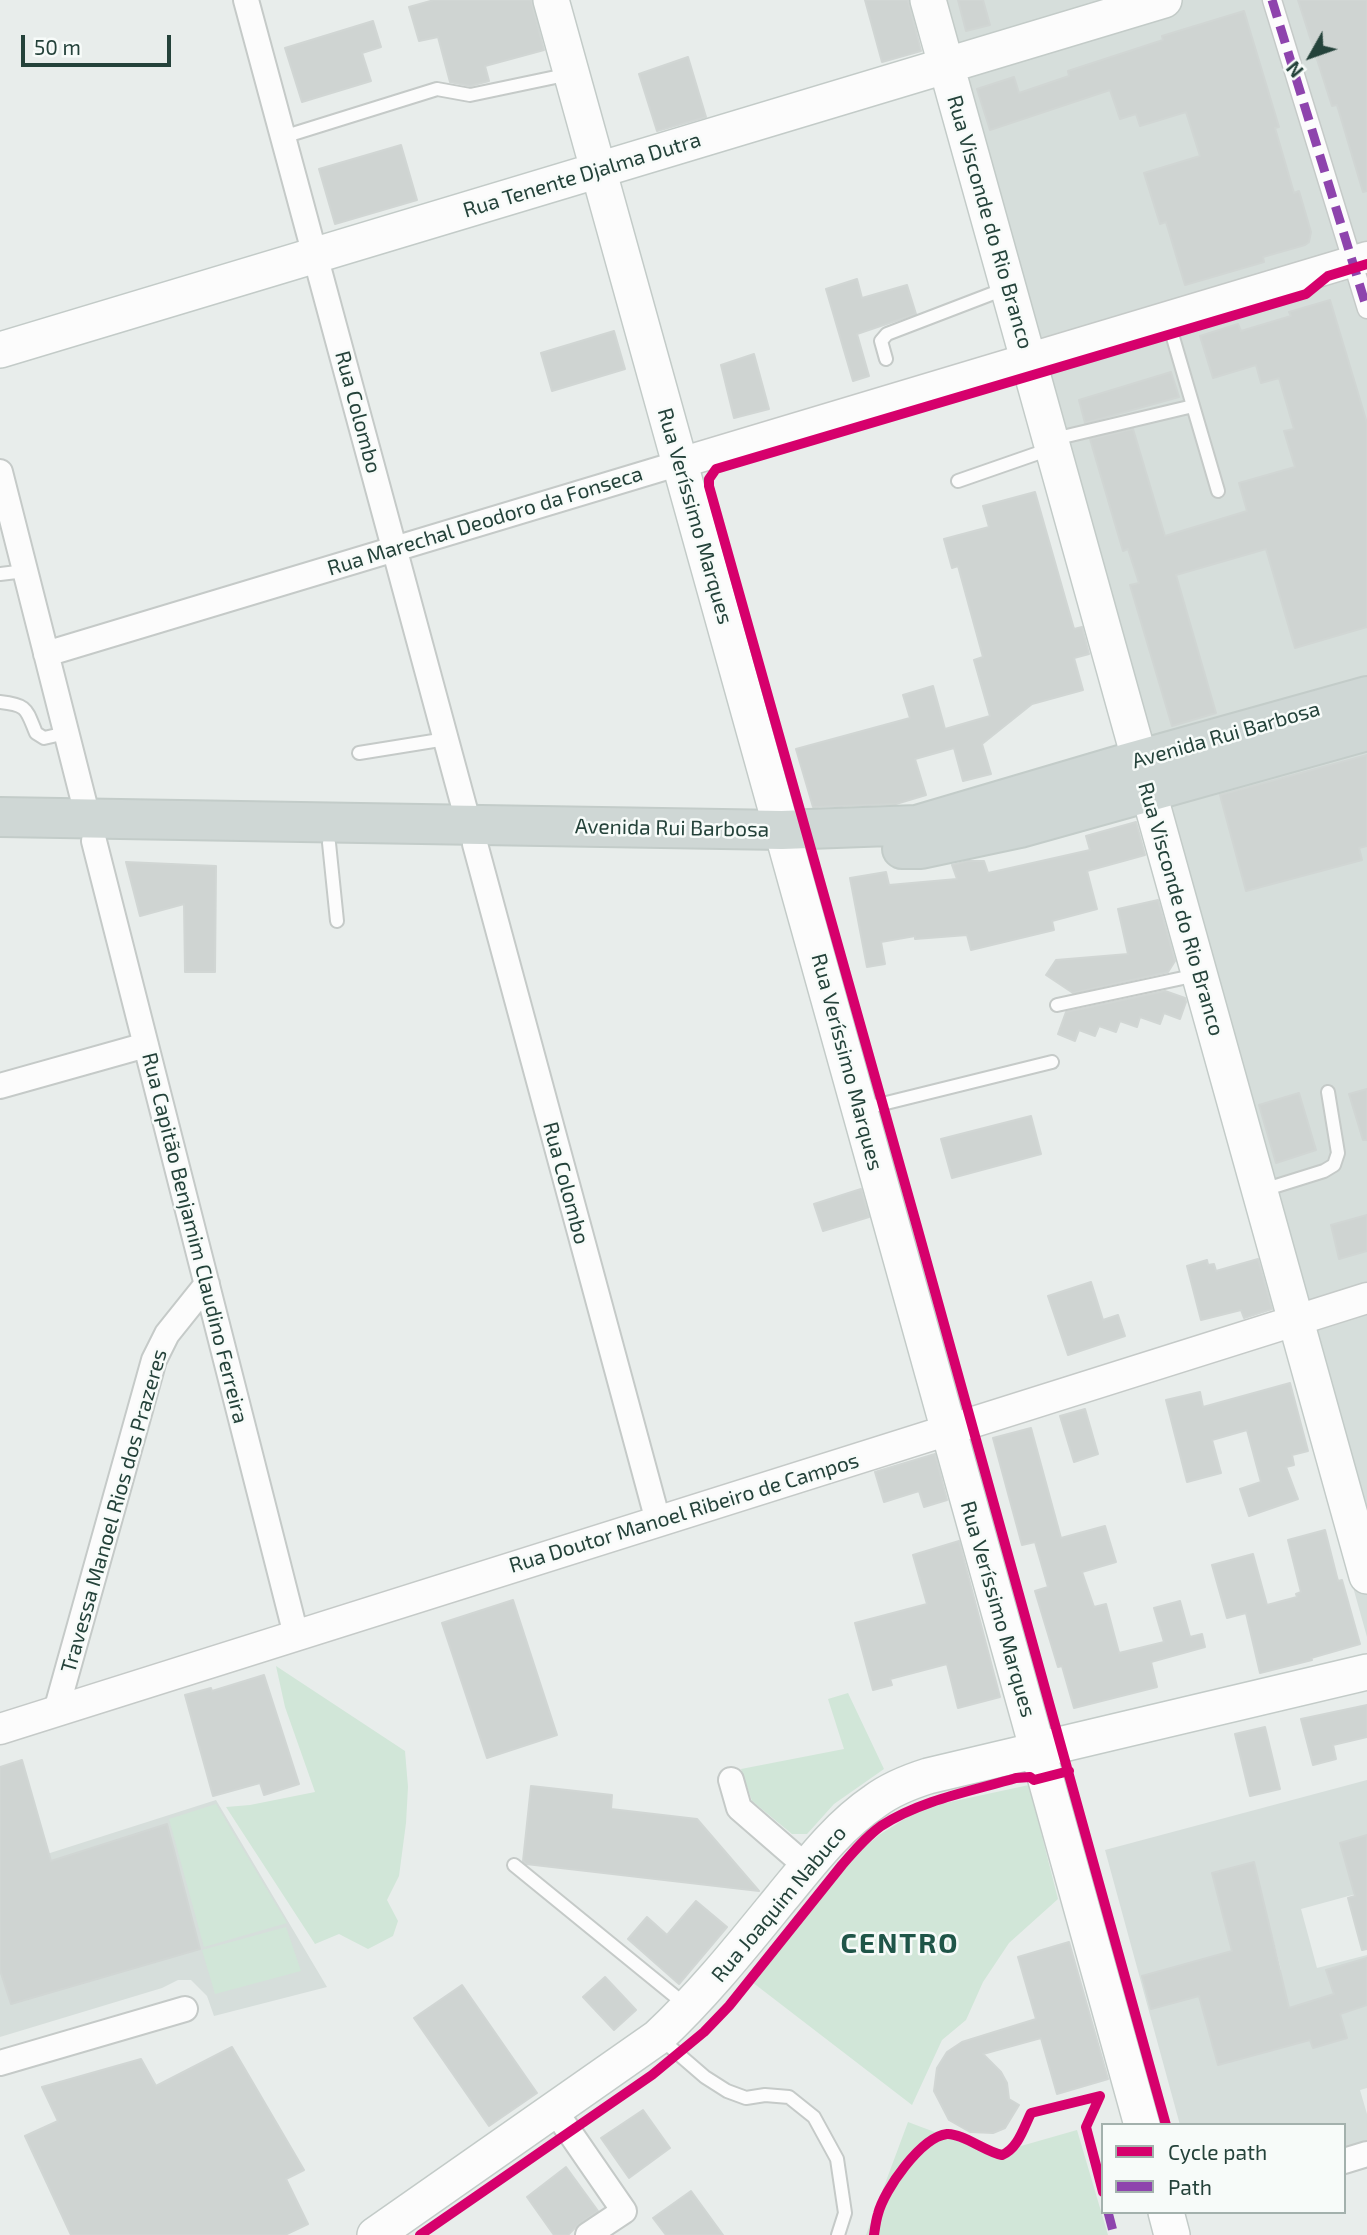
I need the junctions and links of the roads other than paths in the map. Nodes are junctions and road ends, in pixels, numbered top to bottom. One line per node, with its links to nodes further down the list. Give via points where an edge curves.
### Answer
1 (246, 0): 8 (street, Rua Colombo)
2 (551, 0): 7 (main road, Rua Veríssimo Marques)
3 (928, 0): 6 (main road, Rua Visconde do Rio Branco)
4 (1164, 0): 6 (main road, Rua Tenente Djalma Dutra)
5 (1272, 0): 11 (street)
6 (946, 66): 9 (main road, Rua Tenente Djalma Dutra); 12 (main road, Rua Visconde do Rio Branco)
7 (572, 73): 8 (lane, via 470,95 437,89); 9 (main road, Rua Veríssimo Marques)
8 (283, 138): 10 (street, Rua Colombo)
9 (599, 170): 10 (main road, Rua Tenente Djalma Dutra); 20 (main road, Rua Veríssimo Marques)
10 (315, 255): 15 (main road, Rua Tenente Djalma Dutra); 24 (street, Rua Colombo)
11 (1360, 259): 13 (street); 14 (street, Rua Marechal Deodoro da Fonseca)
12 (1008, 287): 16 (main road, Rua Visconde do Rio Branco); 17 (lane, via 887,334 881,341)
13 (1367, 309)
14 (1167, 317): 16 (street, Rua Marechal Deodoro da Fonseca); 18 (lane)
15 (0, 350)
16 (1028, 358): 19 (main road, Rua Visconde do Rio Branco); 20 (street, Rua Marechal Deodoro da Fonseca)
17 (886, 359)
18 (1193, 406): 19 (lane); 23 (lane)
19 (1052, 444): 22 (lane); 34 (main road, Rua Visconde do Rio Branco)
20 (680, 463): 24 (street, Rua Marechal Deodoro da Fonseca); 38 (main road, Rua Veríssimo Marques)
21 (0, 472): 25 (street, Rua Capitão Benjamim Claudino Ferreira)
22 (958, 481)
23 (1218, 491)
24 (394, 549): 27 (street, Rua Marechal Deodoro da Fonseca); 32 (street, Rua Colombo)
25 (25, 571): 26 (lane); 27 (street, Rua Capitão Benjamim Claudino Ferreira)
26 (0, 574)
27 (46, 653): 31 (street, Rua Capitão Benjamim Claudino Ferreira)
28 (1367, 696): 34 (main road, Avenida Rui Barbosa)
29 (0, 702): 31 (lane, via 19,704 44,738)
30 (1367, 731): 34 (main road, Avenida Rui Barbosa)
31 (66, 733): 36 (street, Rua Capitão Benjamim Claudino Ferreira)
32 (446, 739): 33 (lane); 37 (street, Rua Colombo)
33 (359, 753)
34 (1144, 776): 38 (main road, Avenida Rui Barbosa, via 917,825); 42 (main road, Rua Visconde do Rio Branco)
35 (0, 817): 36 (main road, Avenida Rui Barbosa)
36 (91, 830): 37 (main road, Avenida Rui Barbosa); 39 (main road, Avenida Rui Barbosa); 40 (main road, Avenida Rui Barbosa); 44 (street, Rua Capitão Benjamim Claudino Ferreira)
37 (472, 835): 38 (main road, Avenida Rui Barbosa); 40 (main road, Avenida Rui Barbosa); 54 (street, Rua Colombo)
38 (785, 839): 48 (main road, Rua Veríssimo Marques)
39 (0, 840)
40 (328, 843): 41 (lane)
41 (337, 921)
42 (1200, 975): 43 (lane); 49 (main road, Rua Visconde do Rio Branco)
43 (1058, 1005)
44 (146, 1045): 46 (street); 50 (street, Rua Capitão Benjamim Claudino Ferreira)
45 (1052, 1062): 48 (lane)
46 (0, 1086)
47 (1328, 1092): 49 (lane, via 1338,1153 1334,1165)
48 (860, 1110): 53 (main road, Rua Veríssimo Marques)
49 (1260, 1191): 52 (main road, Rua Visconde do Rio Branco)
50 (207, 1284): 56 (street, Rua Capitão Benjamim Claudino Ferreira); 58 (street, Travessa Manoel Rios dos Prazeres, via 167,1334 154,1360)
51 (1367, 1298): 52 (street, Rua Doutor Manoel Ribeiro de Campos)
52 (1296, 1321): 53 (street, Rua Doutor Manoel Ribeiro de Campos); 55 (main road, Rua Visconde do Rio Branco)
53 (949, 1430): 54 (street, Rua Doutor Manoel Ribeiro de Campos); 60 (main road, Rua Veríssimo Marques)
54 (658, 1521): 56 (street, Rua Doutor Manoel Ribeiro de Campos)
55 (1367, 1576)
56 (296, 1635): 58 (street, Rua Doutor Manoel Ribeiro de Campos)
57 (1367, 1672): 60 (main road, Rua Joaquim Nabuco)
58 (56, 1711): 59 (street, Rua Doutor Manoel Ribeiro de Campos)
59 (0, 1728)
60 (1038, 1750): 63 (main road, Rua Joaquim Nabuco, via 902,1785 853,1817); 69 (main road, Rua Veríssimo Marques)
61 (731, 1780): 63 (street, via 739,1808)
62 (514, 1865): 64 (lane)
63 (807, 1867): 64 (main road, Rua Joaquim Nabuco)
64 (689, 2008): 66 (main road, Rua Joaquim Nabuco)
65 (184, 2009): 67 (street)
66 (658, 2037): 68 (main road, Rua Joaquim Nabuco); 75 (lane, via 727,2091 746,2098 789,2097 814,2116 837,2159 845,2213)
67 (0, 2063)
68 (555, 2111): 73 (main road, Rua Joaquim Nabuco); 74 (street, via 624,2211)
69 (1141, 2123)
70 (1367, 2154): 71 (street)
71 (1346, 2160)
72 (1167, 2214): 76 (main road)
73 (378, 2234)
74 (588, 2235)
75 (838, 2235)
76 (1172, 2235)

